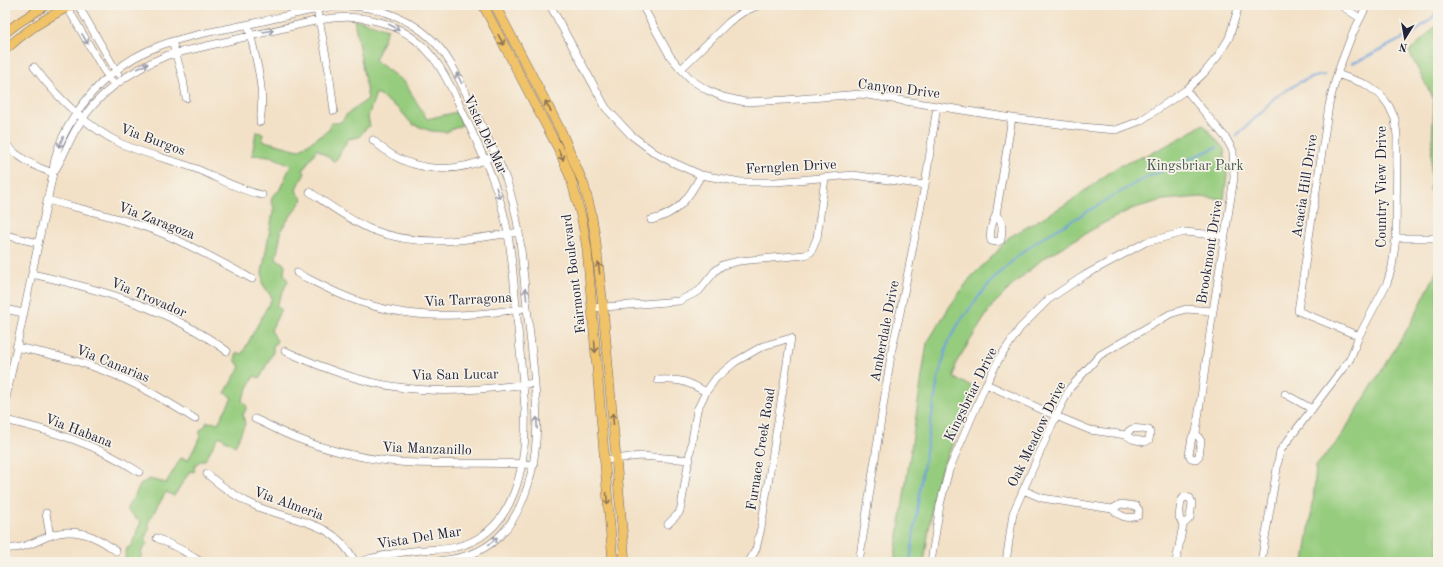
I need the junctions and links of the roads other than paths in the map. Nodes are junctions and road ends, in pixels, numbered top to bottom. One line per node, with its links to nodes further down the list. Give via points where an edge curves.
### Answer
1 (46, 5): 18 (main road)
2 (78, 5): 25 (street)
3 (483, 5): 63 (main road, Fairmont Boulevard, one-way to 63, via 560,152 571,179 582,220)
4 (495, 5): 61 (main road, Fairmont Boulevard, one-way to 4, via 595,234 584,185 561,131)
5 (550, 5): 43 (street, Fernglen Drive, via 606,108 631,135 655,153)
6 (642, 5): 24 (street, Canyon Drive, via 670,56)
7 (759, 5): 24 (street, via 729,22)
8 (1239, 5): 30 (street, Canyon Drive, via 1229,38 1213,62)
9 (1342, 5): 14 (street)
10 (1367, 5): 14 (street, Acacia Hill Drive)
11 (69, 6): 21 (main road, via 23,34); 27 (street, one-way to 27)
12 (381, 8): 13 (street, Vista Del Mar, via 351,5); 16 (street); 40 (street, Vista Del Mar, one-way to 12, via 457,75 444,54 428,36)
13 (317, 9): 15 (street); 17 (street, Vista Del Mar)
14 (1360, 18): 26 (street, Acacia Hill Drive)
15 (319, 20): 16 (street, Vista Del Mar, via 344,16); 19 (street, Vista Del Mar, one-way to 15); 33 (street)
16 (377, 20): 41 (street, Vista Del Mar, one-way to 41, via 410,36 433,58)
17 (248, 24): 19 (street); 20 (street, Vista Del Mar)
18 (5, 32)
19 (250, 35): 22 (street, Vista Del Mar); 37 (street, via 261,85)
20 (172, 41): 22 (street); 25 (street, Vista Del Mar, via 137,56)
21 (5, 50)
22 (176, 52): 28 (street, Vista Del Mar, one-way to 22, via 151,62); 31 (street)
23 (34, 67): 34 (street, Via Burgos)
24 (681, 68): 32 (street, Canyon Drive, via 693,81 707,90 745,102 861,94)
25 (116, 71): 27 (street, Vista Del Mar); 28 (street)
26 (1337, 74): 55 (street, Country View Drive, via 1365,84 1381,95 1395,119); 68 (street, Acacia Hill Drive, via 1329,105 1298,311)
27 (108, 77): 29 (street); 34 (street, Vista Del Mar)
28 (122, 79): 29 (street, Vista Del Mar)
29 (114, 85): 36 (street, Vista Del Mar)
30 (1186, 90): 35 (street, Canyon Drive, via 1140,121 1116,130); 54 (street, Brookmont Drive, via 1226,138 1233,151 1234,178)
31 (186, 98)
32 (938, 106): 35 (street, Canyon Drive); 45 (street, Amberdale Drive)
33 (334, 111)
34 (76, 113): 36 (street, Via Burgos); 42 (street, Vista Del Mar, one-way to 42, via 58,149)
35 (1012, 118): 49 (street)
36 (82, 119): 42 (street, Vista Del Mar, via 61,163); 47 (street, Via Burgos, via 119,143)
37 (260, 122)
38 (373, 140): 41 (street, via 398,159 424,166 451,167)
39 (5, 144): 42 (street, via 29,163)
40 (495, 155): 41 (street); 51 (street, Vista Del Mar, via 509,189)
41 (485, 160): 52 (street, Vista Del Mar, one-way to 52, via 499,194)
42 (53, 173): 48 (street, Vista Del Mar)
43 (701, 174): 44 (street, Fernglen Drive, via 741,182); 50 (street, via 691,194 679,207 661,218)
44 (825, 178): 45 (street, Fernglen Drive, via 853,175); 61 (street, via 817,238 811,252 805,255 739,261 724,265 715,271 699,291 679,301)
45 (924, 185): 110 (street, Amberdale Drive, via 892,349)
46 (310, 192): 52 (street, via 365,226 406,238 447,242)
47 (262, 195)
48 (47, 200): 57 (street, Vista Del Mar); 60 (street, Via Zaragoza, via 158,232)
49 (996, 215)
50 (651, 220)
51 (519, 232): 52 (street); 62 (street, Vista Del Mar, one-way to 51)
52 (508, 234): 65 (street, Vista Del Mar)
53 (5, 235): 57 (street)
54 (1224, 236): 66 (street, Brookmont Drive); 74 (street, Kingsbriar Drive, via 1185,232 1146,242 1085,275 1049,299 1020,328)
55 (1396, 238): 56 (street); 68 (street, Country View Drive, via 1387,283)
56 (1438, 238)
57 (38, 243): 59 (street, Vista Del Mar)
58 (297, 273): 65 (street, Via Tarragona, via 354,300 406,314 449,316)
59 (32, 274): 67 (street, Vista Del Mar); 70 (street, Via Trovador, via 128,300 158,312)
60 (252, 279)
61 (603, 307): 63 (street); 87 (main road, Fairmont Boulevard, one-way to 61)
62 (527, 308): 65 (street, Via Tarragona); 73 (street, Vista Del Mar)
63 (592, 308): 88 (main road, Fairmont Boulevard, one-way to 88)
64 (5, 309): 67 (street)
65 (516, 310): 76 (street, Vista Del Mar)
66 (1213, 311): 81 (street, Oak Meadow Drive, via 1186,309 1170,314 1100,355 1070,388); 85 (street, Brookmont Drive)
67 (23, 313): 69 (street, Vista Del Mar)
68 (1360, 336): 80 (street, Country View Drive, via 1350,359)
69 (16, 347): 75 (street, Vista Del Mar); 82 (street, Via Canarias, via 74,360 103,370 146,390)
70 (227, 351)
71 (285, 351): 76 (street, Via San Lucar, via 355,378 397,387 446,390)
72 (658, 380): 77 (street, via 682,380)
73 (535, 383): 76 (street, Via San Lucar); 91 (street, Vista Del Mar, one-way to 73, via 538,428)
74 (986, 384): 81 (street); 111 (street, Kingsbriar Drive, via 949,470 940,505)
75 (7, 385): 79 (street, Vista Del Mar)
76 (523, 385): 90 (street, Vista Del Mar, via 526,431)
77 (706, 392): 89 (street, via 697,410); 109 (street, Furnace Creek Road, via 716,378 735,362 763,346 791,338 761,528 756,550)
78 (1284, 394): 80 (street)
79 (5, 403)
80 (1312, 409): 114 (street, Country View Drive, via 1280,451)
81 (1056, 416): 86 (street, via 1090,430); 94 (street, Oak Meadow Drive)
82 (195, 419)
83 (255, 419): 90 (street, Via Manzanillo, via 295,438 359,457 402,462)
84 (5, 420): 92 (street, Via Habana, via 95,447)
85 (1196, 433)
86 (1126, 435)
87 (616, 458): 88 (street); 89 (street, via 642,456); 108 (main road, Fairmont Boulevard)
88 (604, 460): 107 (main road, Fairmont Boulevard, one-way to 107)
89 (690, 460): 97 (street, via 679,513)
90 (522, 464): 91 (street, Via Manzanillo); 105 (street, Vista Del Mar, via 515,490 501,517 491,529 477,539 456,547 388,554)
91 (534, 465): 106 (street, Vista Del Mar, one-way to 91, via 460,558 484,548 496,539 517,513)
92 (139, 472)
93 (207, 474): 104 (street, Via Almeria, via 228,491 246,501 310,522 332,533 347,547)
94 (1023, 490): 95 (street, via 1042,498); 112 (street, Oak Meadow Drive, via 1013,513)
95 (1112, 509)
96 (46, 513): 99 (street)
97 (668, 524)
98 (1183, 525): 113 (street)
99 (50, 536): 101 (street, via 28,546); 102 (street, via 68,532 89,535)
100 (157, 538): 103 (street)
101 (5, 548)
102 (116, 551)
103 (201, 562)
104 (356, 562)
105 (359, 562)
106 (417, 562)
107 (613, 562)
108 (625, 562)
109 (749, 562)
110 (859, 562)
111 (931, 562)
112 (1006, 562)
113 (1176, 562)
114 (1262, 562)

